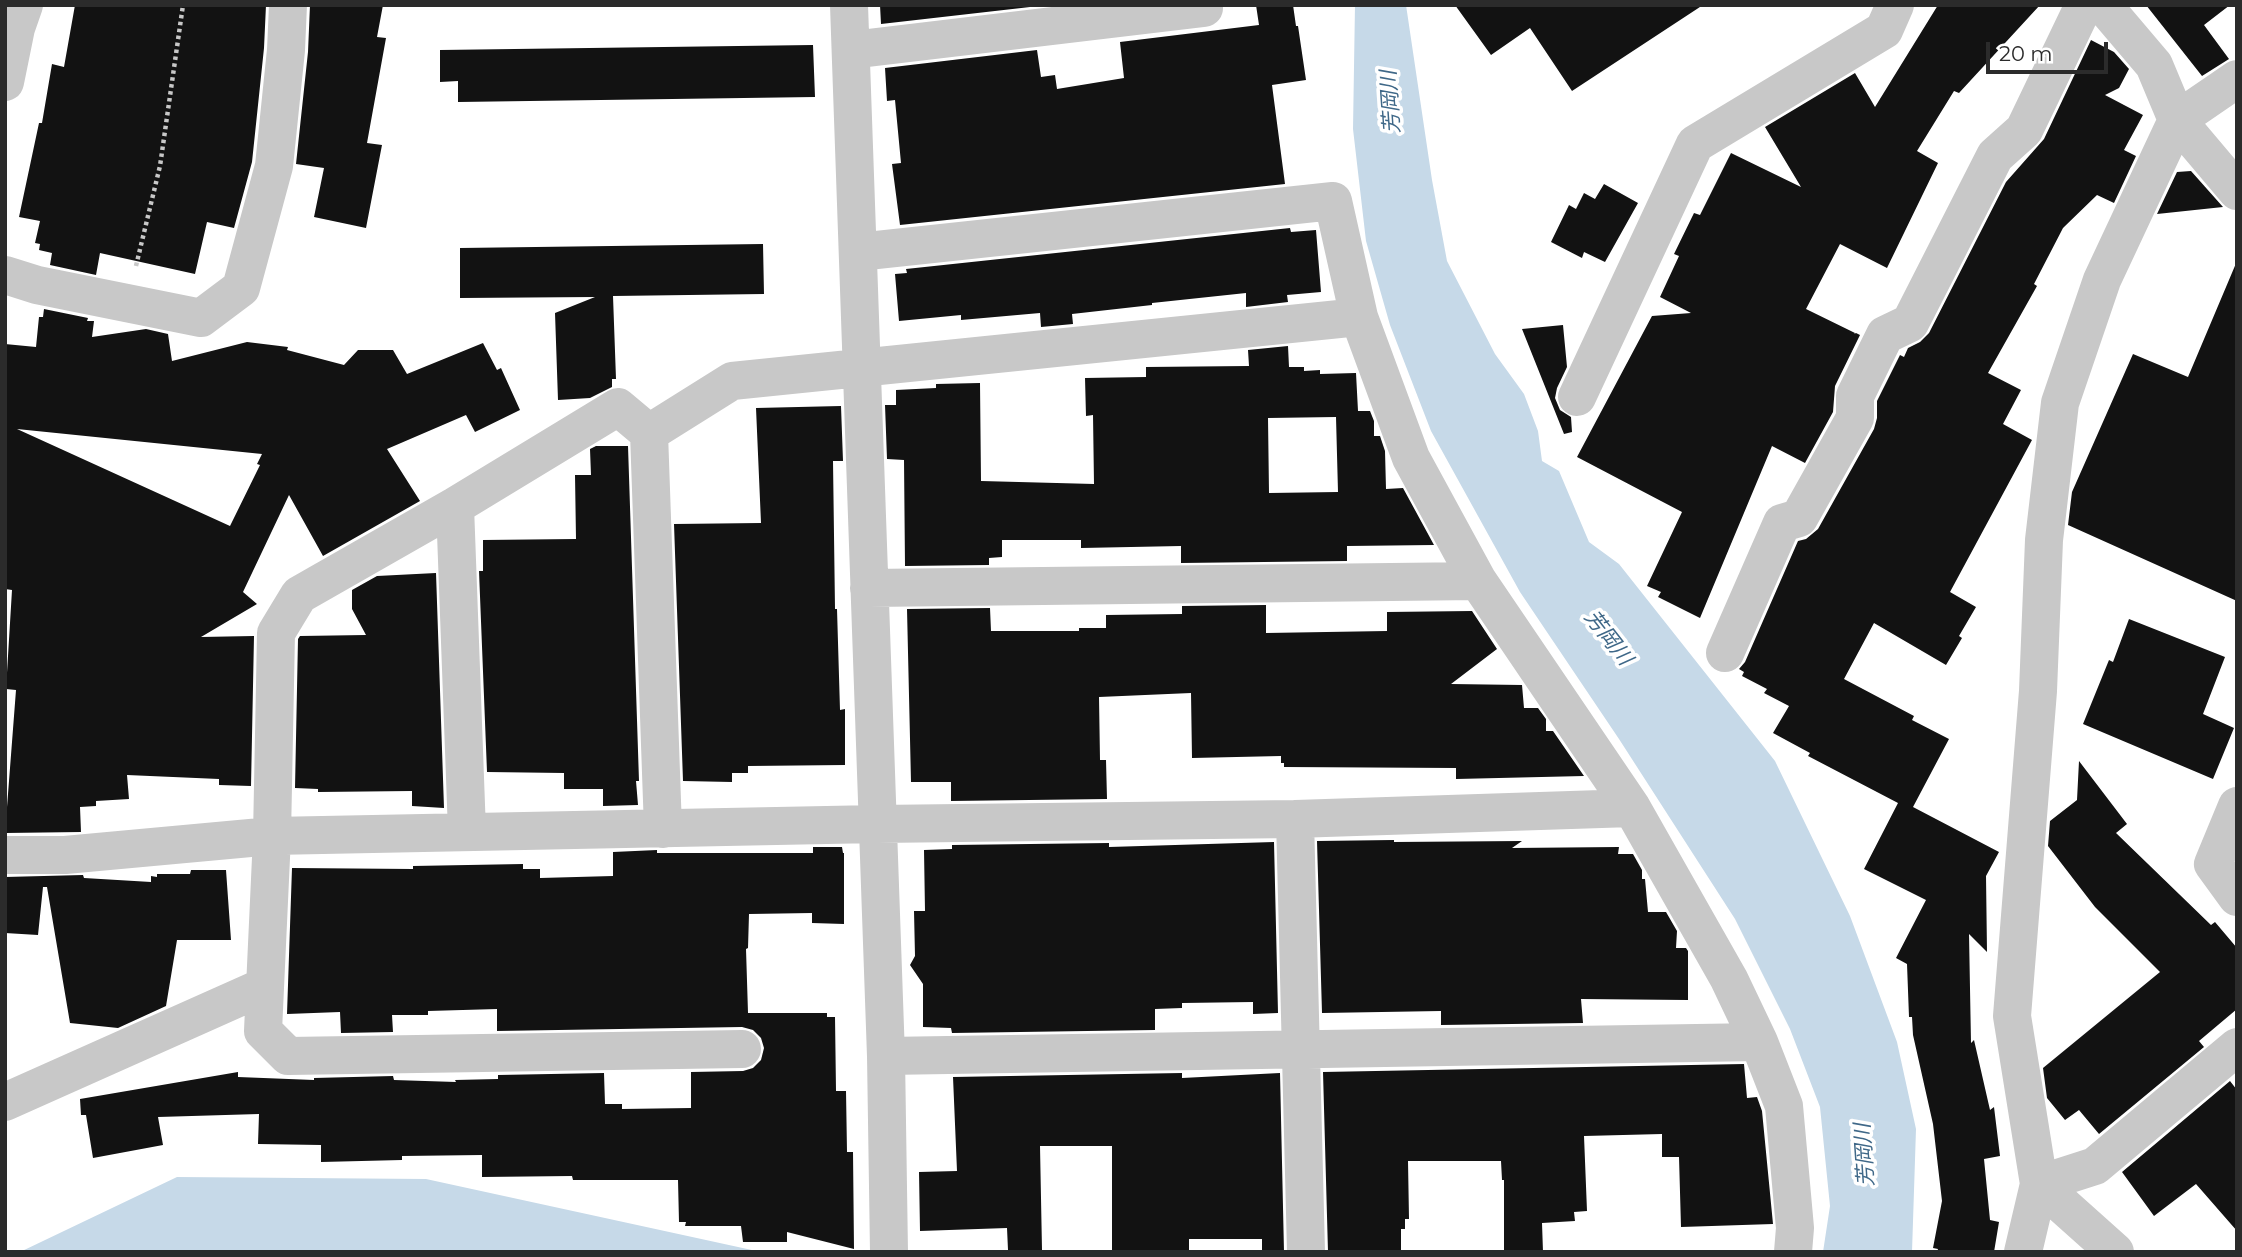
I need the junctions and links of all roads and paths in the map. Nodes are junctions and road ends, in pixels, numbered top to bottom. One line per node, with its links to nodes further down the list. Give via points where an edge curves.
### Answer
1 (183, 5): 16 (path, via 160,166)
2 (288, 5): 16 (street, via 274,166 241,288 201,318)
3 (849, 5): 9 (street)
4 (1895, 5): 19 (street, via 1884,30 1696,144)
5 (2084, 5): 24 (street, via 2024,131 1995,156 1910,323 1885,335 1855,396 1855,418 1799,518 1782,523)
6 (2103, 5): 12 (street, via 2154,65)
7 (1204, 8): 9 (street)
8 (15, 20): 11 (street)
9 (851, 50): 14 (street)
10 (2237, 79): 12 (street)
11 (5, 82)
12 (2177, 120): 13 (street); 41 (street, via 2102,281 2060,403 2044,540 2038,691 2012,1016)
13 (2237, 191)
14 (858, 252): 17 (street, via 1332,201); 18 (street)
15 (5, 275): 16 (street)
16 (126, 303)
17 (1359, 317): 18 (street); 22 (street, via 1411,458)
18 (862, 368): 20 (street, via 732,382); 23 (street)
19 (1577, 397)
20 (649, 433): 21 (street, via 618,407); 29 (street)
21 (455, 506): 30 (street); 31 (street, via 299,595 276,634)
22 (1478, 581): 23 (street); 26 (street)
23 (869, 588): 28 (street)
24 (1725, 653)
25 (2237, 806): 33 (street, via 2213,864)
26 (1632, 808): 27 (street); 35 (street, via 1729,979)
27 (1295, 819): 28 (street); 38 (street)
28 (877, 824): 29 (street); 39 (street)
29 (663, 829): 30 (street)
30 (467, 832): 31 (street)
31 (272, 836): 32 (street, via 65,855); 34 (street)
32 (5, 855)
33 (2237, 897)
34 (265, 986): 37 (street, via 263,1031 288,1056); 40 (street)
35 (1759, 1042): 38 (street); 44 (street, via 1784,1106)
36 (2237, 1047): 41 (street, via 2095,1166)
37 (742, 1049)
38 (1301, 1049): 39 (street); 43 (street)
39 (886, 1056): 42 (street)
40 (5, 1102)
41 (2039, 1184): 45 (street); 46 (street)
42 (890, 1252)
43 (1306, 1252)
44 (1793, 1252)
45 (2023, 1252)
46 (2115, 1252)

